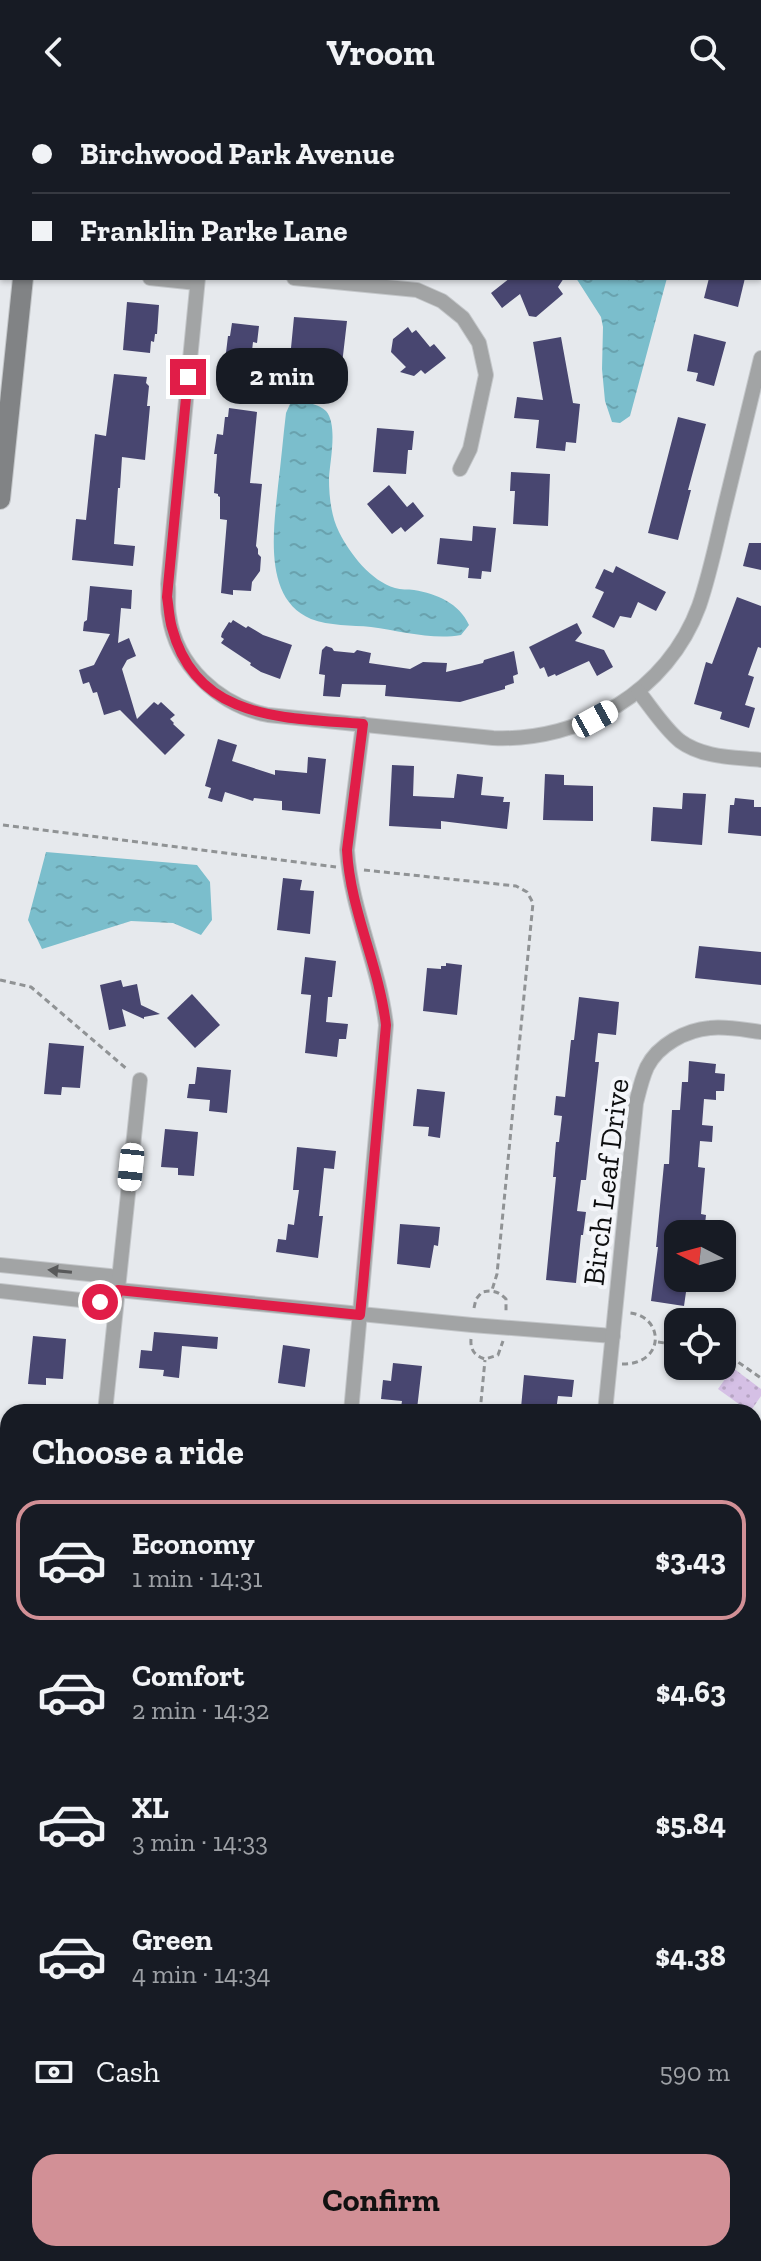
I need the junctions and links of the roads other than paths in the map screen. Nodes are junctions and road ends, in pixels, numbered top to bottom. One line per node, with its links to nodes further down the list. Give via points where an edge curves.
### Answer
1 (23, 280): 6 (main road)
2 (314, 280): 5 (street, via 417,290 463,318 479,343 486,375 470,449)
3 (197, 281): 8 (street, via 168,584 176,642 206,684 236,705 273,716)
4 (761, 358): 7 (street, via 699,607 672,656)
5 (460, 469)
6 (0, 499)
7 (638, 691): 8 (street, via 595,719 533,737 493,738); 9 (street, via 683,743 712,755)
8 (363, 724): 15 (street, via 347,850 386,1025)
9 (761, 760)
10 (761, 1032): 16 (street, Birch Leaf Drive, via 717,1027 695,1031 668,1043 648,1066 636,1103)
11 (140, 1080): 13 (street)
12 (0, 1265): 13 (street, one-way to 12)
13 (118, 1290): 14 (street); 15 (street); 17 (street)
14 (0, 1291)
15 (360, 1315): 16 (street); 18 (street)
16 (613, 1336): 19 (street, Birch Leaf Drive)
17 (106, 1404)
18 (352, 1404)
19 (606, 1404)

